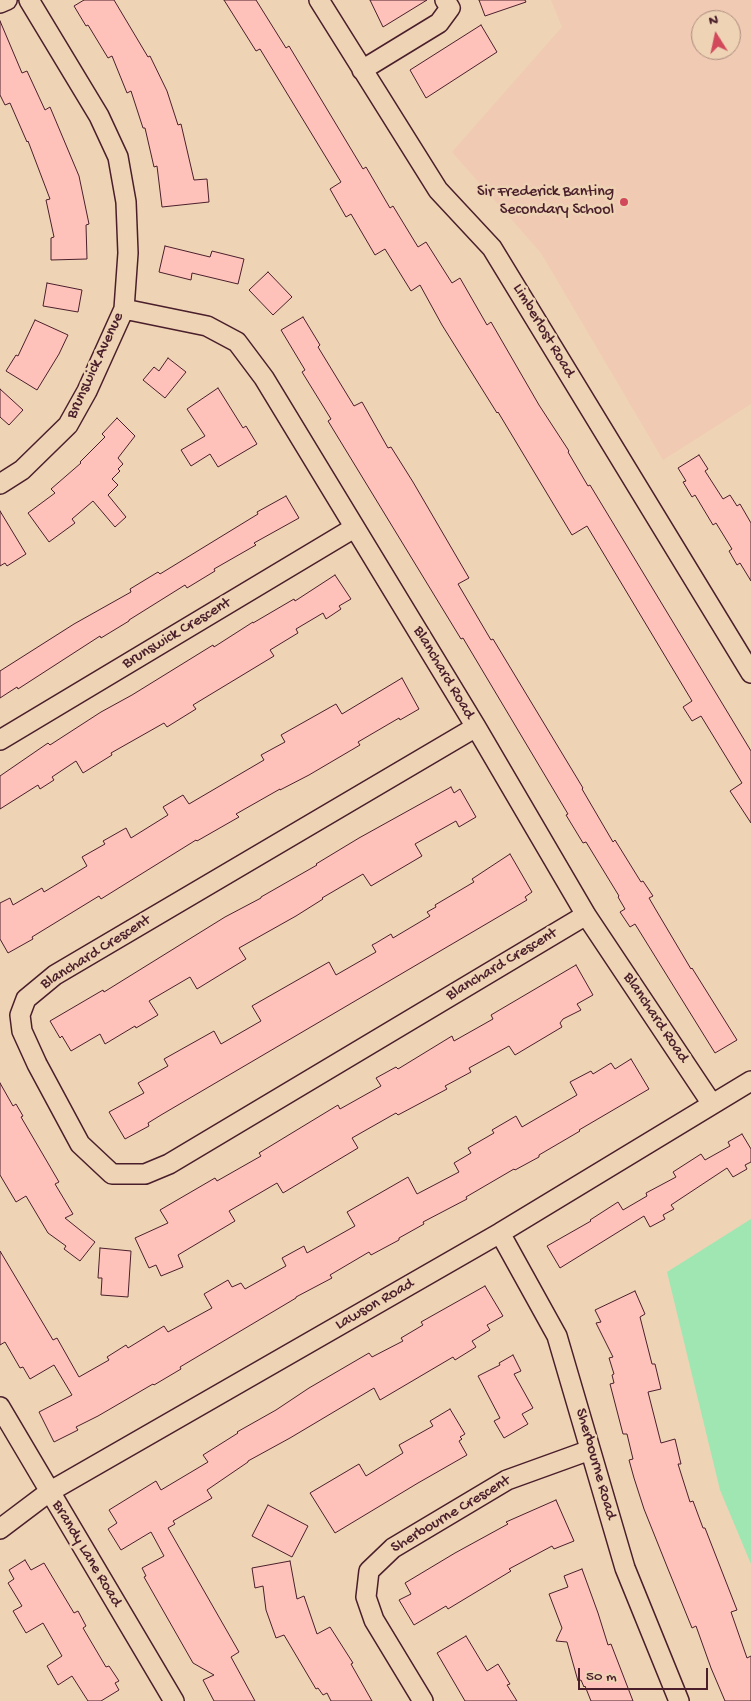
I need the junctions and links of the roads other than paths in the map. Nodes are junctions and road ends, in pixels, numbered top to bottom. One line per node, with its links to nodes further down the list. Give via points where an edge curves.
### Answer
1 (7, 0): 5 (street)
2 (30, 0): 7 (street, Brunswick Avenue, via 99,116 118,157 126,202 128,253)
3 (319, 0): 6 (street, Limberlost Road)
4 (445, 0): 6 (street, via 450,8 439,23)
5 (0, 3)
6 (362, 70): 10 (street, Limberlost Road, via 438,190 492,248)
7 (124, 309): 8 (street, Brunswick Avenue, via 68,426 22,470); 9 (street, Blanchard Road, via 207,326 237,342 264,378)
8 (0, 484)
9 (354, 528): 11 (street, Blanchard Road); 12 (street, Brunswick Crescent)
10 (751, 673)
11 (476, 727): 13 (street, Blanchard Road); 13 (street, Blanchard Crescent, via 55,975 26,999 20,1015 22,1031 80,1144 112,1174 144,1174 169,1164)
12 (0, 740)
13 (586, 915): 15 (street, Blanchard Road)
14 (751, 1081): 15 (street, Lawson Road)
15 (712, 1104): 16 (street, Lawson Road)
16 (500, 1233): 18 (street, Sherbourne Road, via 557,1336); 19 (street, Lawson Road)
17 (0, 1407): 19 (street, Brandy Lane Road)
18 (590, 1450): 22 (street, Sherbourne Crescent, via 507,1480 393,1548 369,1571 366,1597 374,1620); 23 (street, Sherbourne Road, via 625,1568)
19 (49, 1492): 20 (street, Lawson Road); 21 (street, Brandy Lane Road)
20 (0, 1528)
21 (174, 1701)
22 (423, 1701)
23 (679, 1701)

